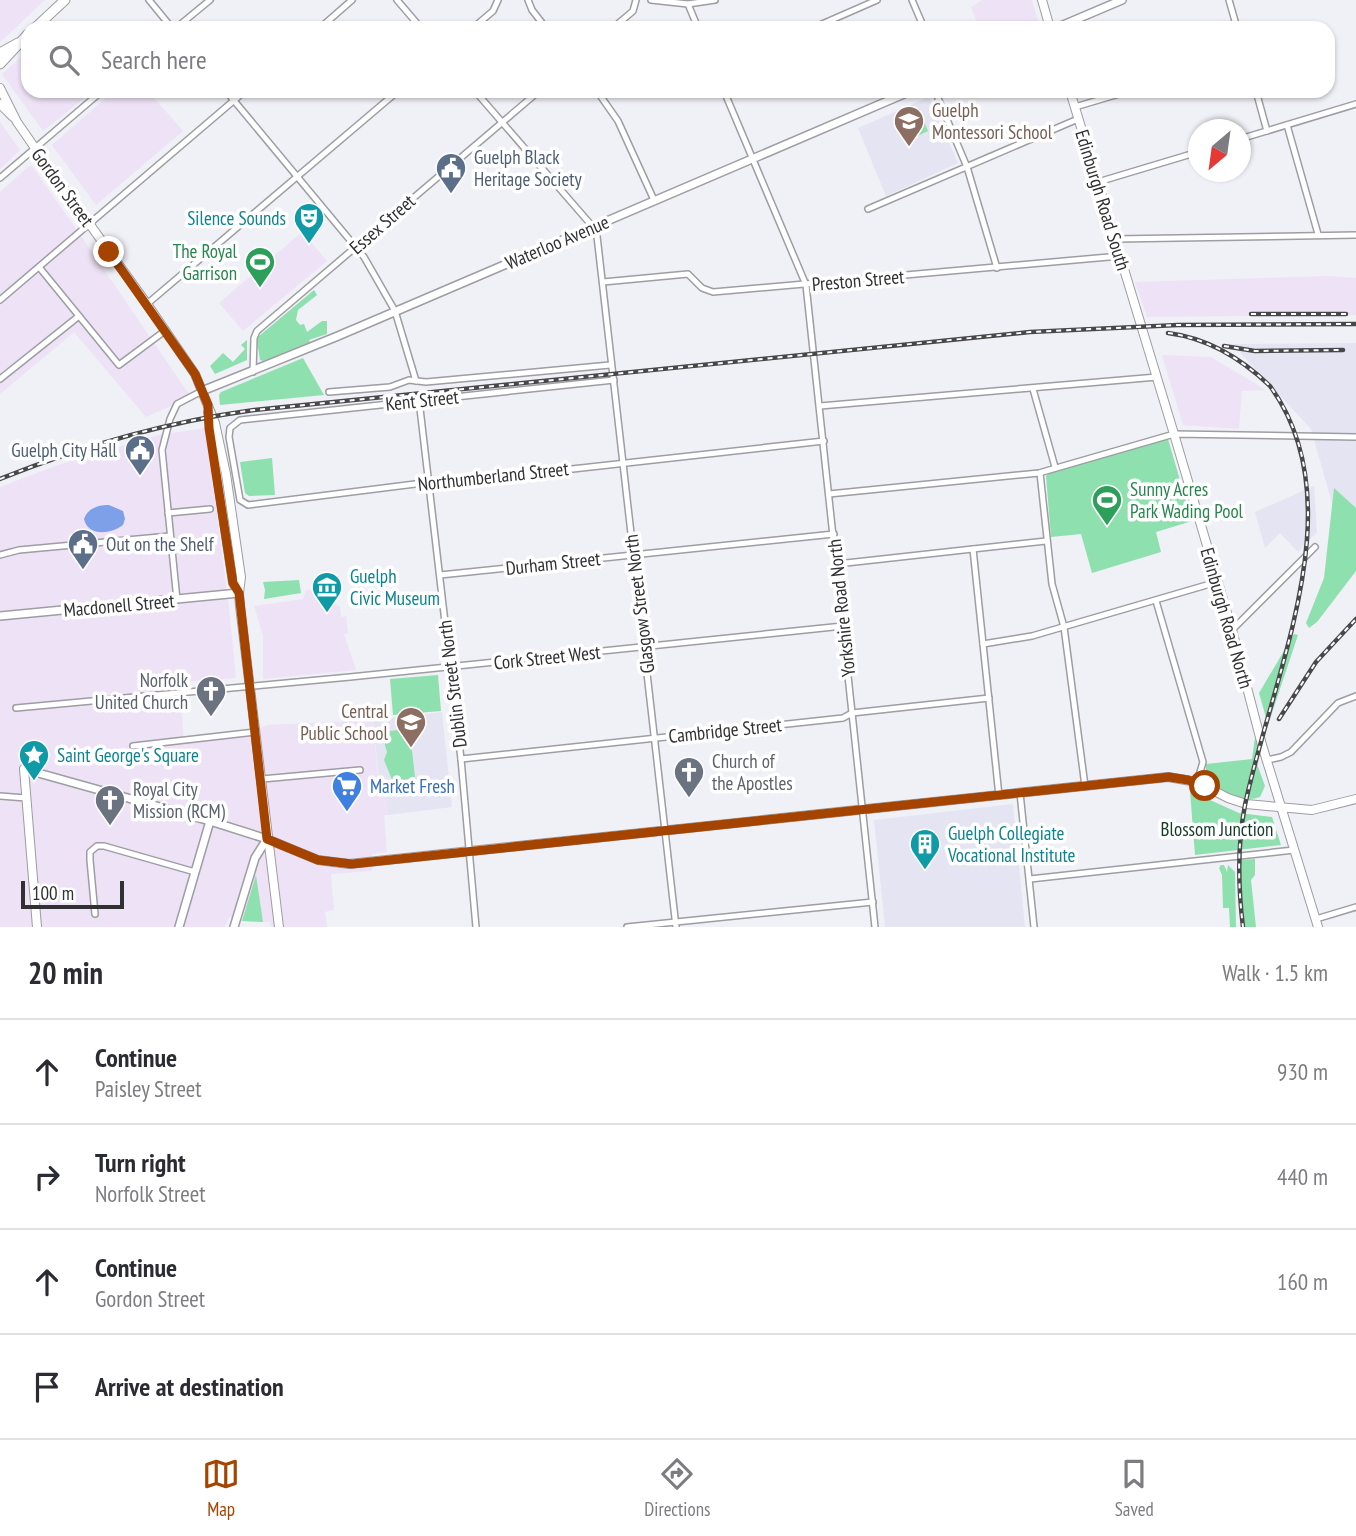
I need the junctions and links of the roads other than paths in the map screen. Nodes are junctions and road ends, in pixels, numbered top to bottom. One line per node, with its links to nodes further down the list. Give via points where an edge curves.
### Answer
1 (65, 0): 17 (main road)
2 (149, 0): 18 (street)
3 (210, 0): 19 (street)
4 (352, 0): 20 (street)
5 (397, 0): 21 (street)
6 (498, 0): 22 (street)
7 (528, 0): 23 (street)
8 (636, 0): 24 (street, via 633,11)
9 (651, 0): 16 (street)
10 (715, 0): 16 (street)
11 (877, 0): 26 (street)
12 (912, 0): 27 (street)
13 (1042, 0): 28 (main road)
14 (1122, 0): 29 (street)
15 (1229, 0): 30 (street)
16 (688, 4): 25 (street)
17 (42, 21)
18 (168, 21)
19 (183, 21)
20 (328, 21)
21 (415, 21)
22 (481, 21)
23 (541, 21)
24 (621, 21)
25 (695, 21)
26 (829, 21)
27 (921, 21)
28 (1048, 21)
29 (1072, 21)
30 (1235, 21)
31 (19, 42): 32 (main road); 33 (main road)
32 (0, 53)
33 (0, 64)
34 (0, 88): 53 (main road, Gordon Street)
35 (94, 98): 58 (street)
36 (232, 98): 48 (street)
37 (238, 98): 48 (street)
38 (390, 98): 62 (street)
39 (481, 98): 54 (street)
40 (531, 98): 54 (street, Essex Street)
41 (602, 98): 65 (street, via 618,121)
42 (727, 98): 60 (street, Yorkshire Road North)
43 (894, 98): 60 (street, Waterloo Avenue)
44 (938, 98): 61 (street)
45 (1072, 98): 51 (main road, Edinburgh Road South)
46 (1105, 98): 51 (street)
47 (1258, 98): 56 (street)
48 (234, 101): 62 (street); 67 (street)
49 (0, 104): 53 (main road, Gordon Street)
50 (1356, 104): 55 (street)
51 (1075, 107): 52 (main road, Edinburgh Road South)
52 (1078, 119): 61 (street); 64 (main road, Edinburgh Road South)
53 (17, 122): 58 (main road, Gordon Street)
54 (502, 122): 68 (street); 72 (street, Essex Street)
55 (1287, 125): 56 (street); 69 (street)
56 (1268, 131): 57 (street)
57 (1251, 136)
58 (35, 148): 63 (street); 67 (main road, Gordon Street)
59 (1188, 155): 64 (street)
60 (752, 158): 65 (street, Waterloo Avenue); 77 (street, Yorkshire Road North)
61 (967, 167): 66 (street); 75 (street)
62 (298, 176): 72 (street); 79 (street)
63 (0, 178)
64 (1098, 182): 71 (main road, Edinburgh Road South)
65 (654, 200): 68 (street, Waterloo Avenue)
66 (868, 209)
67 (90, 224): 74 (street); 79 (main road, Gordon Street)
68 (593, 227): 76 (street, Glasgow Street North); 81 (street, Waterloo Avenue)
69 (1318, 234): 70 (street); 71 (street)
70 (1356, 235)
71 (1115, 239): 73 (main road, Edinburgh Road South)
72 (356, 246): 81 (street); 85 (street, Essex Street, via 257,331)
73 (1120, 256): 75 (street, Preston Street); 80 (main road, Edinburgh Road South)
74 (39, 267): 78 (street); 82 (street)
75 (997, 268): 77 (street, Preston Street)
76 (603, 282): 77 (street, Preston Street, via 683,274 713,292); 84 (street, Glasgow Street North)
77 (806, 285): 94 (street, Yorkshire Road North)
78 (0, 300)
79 (148, 303): 83 (main road, Gordon Street)
80 (1136, 309): 86 (main road, Edinburgh Road North)
81 (396, 311): 85 (street, Waterloo Avenue); 89 (street)
82 (79, 316): 83 (street, via 119,365); 87 (street)
83 (166, 330): 91 (main road, Gordon Street)
84 (610, 365): 88 (street, Glasgow Street North); 89 (street, Kent Street)
85 (253, 372): 91 (street, Waterloo Avenue)
86 (1157, 377): 90 (street); 96 (main road, Edinburgh Road North)
87 (0, 379)
88 (614, 380): 93 (street, Kent Street); 99 (street, Glasgow Street North)
89 (416, 381): 92 (street, Kent Street)
90 (1034, 388): 94 (street); 100 (street)
91 (202, 391): 105 (street, via 177,404 170,419 162,450); 116 (main road, Gordon Street, via 208,405 233,583)
92 (329, 392)
93 (419, 400): 95 (street, Kent Street, via 240,420); 102 (street, Dublin Street North)
94 (820, 406): 98 (street, Yorkshire Road North)
95 (232, 425): 102 (street, Northumberland Street, via 230,446 240,500 248,505)
96 (1174, 433): 97 (street); 100 (street); 115 (main road, Edinburgh Road North)
97 (1356, 437)
98 (824, 441): 99 (street, Northumberland Street); 103 (street, Yorkshire Road North)
99 (623, 463): 102 (street, Northumberland Street); 111 (street, Glasgow Street North)
100 (1055, 467): 101 (street)
101 (1040, 473): 103 (street); 108 (street)
102 (428, 485): 114 (street, Dublin Street North)
103 (829, 494): 106 (street, Yorkshire Road North)
104 (209, 509): 105 (street)
105 (167, 513): 107 (street)
106 (834, 534): 111 (street, Durham Street); 113 (street, Yorkshire Road North)
107 (170, 536): 112 (street); 117 (street)
108 (1046, 541): 110 (street); 121 (street)
109 (1315, 547): 122 (street)
110 (973, 549): 113 (street); 123 (street)
111 (634, 554): 114 (street, Durham Street); 124 (street, Glasgow Street North)
112 (1, 555)
113 (837, 565): 120 (street, Yorkshire Road North)
114 (440, 575): 125 (street, Dublin Street North)
115 (1217, 582): 118 (street); 122 (main road, Edinburgh Road North)
116 (239, 593): 117 (street, Macdonell Street); 126 (main road, Gordon Street)
117 (177, 600): 119 (street, Macdonell Street)
118 (1156, 601): 121 (street); 139 (street, via 1202,758)
119 (0, 616)
120 (843, 626): 124 (street, Cork Street West); 130 (street, Yorkshire Road North)
121 (1064, 627): 123 (street); 140 (street)
122 (1232, 630): 135 (main road, Edinburgh Road North)
123 (984, 644): 128 (street)
124 (645, 647): 125 (street, Cork Street West); 132 (street, Glasgow Street North)
125 (449, 667): 126 (street, Cork Street West); 134 (street, Dublin Street North)
126 (250, 687): 129 (street, Cork Street West); 131 (main road, Gordon Street)
127 (1356, 696): 135 (street, via 1338,703 1291,752)
128 (989, 698): 130 (street, Cambridge Street); 143 (street)
129 (16, 708)
130 (852, 713): 132 (street, Cambridge Street, via 843,718); 147 (street, Yorkshire Road North)
131 (256, 732): 133 (street); 138 (main road, Gordon Street)
132 (654, 738): 134 (street, Cambridge Street); 149 (street, Glasgow Street North)
133 (134, 746)
134 (461, 759): 152 (street, Dublin Street North)
135 (1267, 760): 146 (main road, Edinburgh Road North)
136 (24, 769): 144 (main road); 148 (street)
137 (360, 769): 138 (street)
138 (262, 779): 150 (main road, Gordon Street)
139 (1197, 782): 140 (main road, via 1169,777); 146 (main road, via 1240,803)
140 (1085, 786): 141 (main road)
141 (1020, 793): 143 (main road); 154 (street)
142 (0, 796): 144 (street)
143 (999, 796): 147 (main road)
144 (26, 798): 160 (main road)
145 (1356, 799): 146 (main road, via 1312,810)
146 (1281, 807): 151 (main road, Edinburgh Road North)
147 (863, 810): 149 (main road); 155 (street, Yorkshire Road North)
148 (210, 821): 150 (street); 153 (street)
149 (666, 830): 152 (main road); 159 (street, Glasgow Street North)
150 (267, 839): 152 (main road, via 337,864); 162 (street, via 255,858); 163 (main road, Gordon Street)
151 (1294, 850): 154 (street); 158 (main road, Edinburgh Road North)
152 (469, 851): 164 (street, Dublin Street North)
153 (195, 872): 157 (street, via 97,846 90,852); 161 (street)
154 (1030, 879): 167 (street)
155 (873, 902): 159 (street); 166 (street, Yorkshire Road North)
156 (1356, 907): 158 (street)
157 (95, 914)
158 (1317, 923)
159 (676, 924): 165 (street)
160 (37, 927)
161 (179, 927)
162 (234, 927)
163 (279, 927)
164 (476, 927)
165 (627, 927)
166 (875, 927)
167 (1034, 927)

